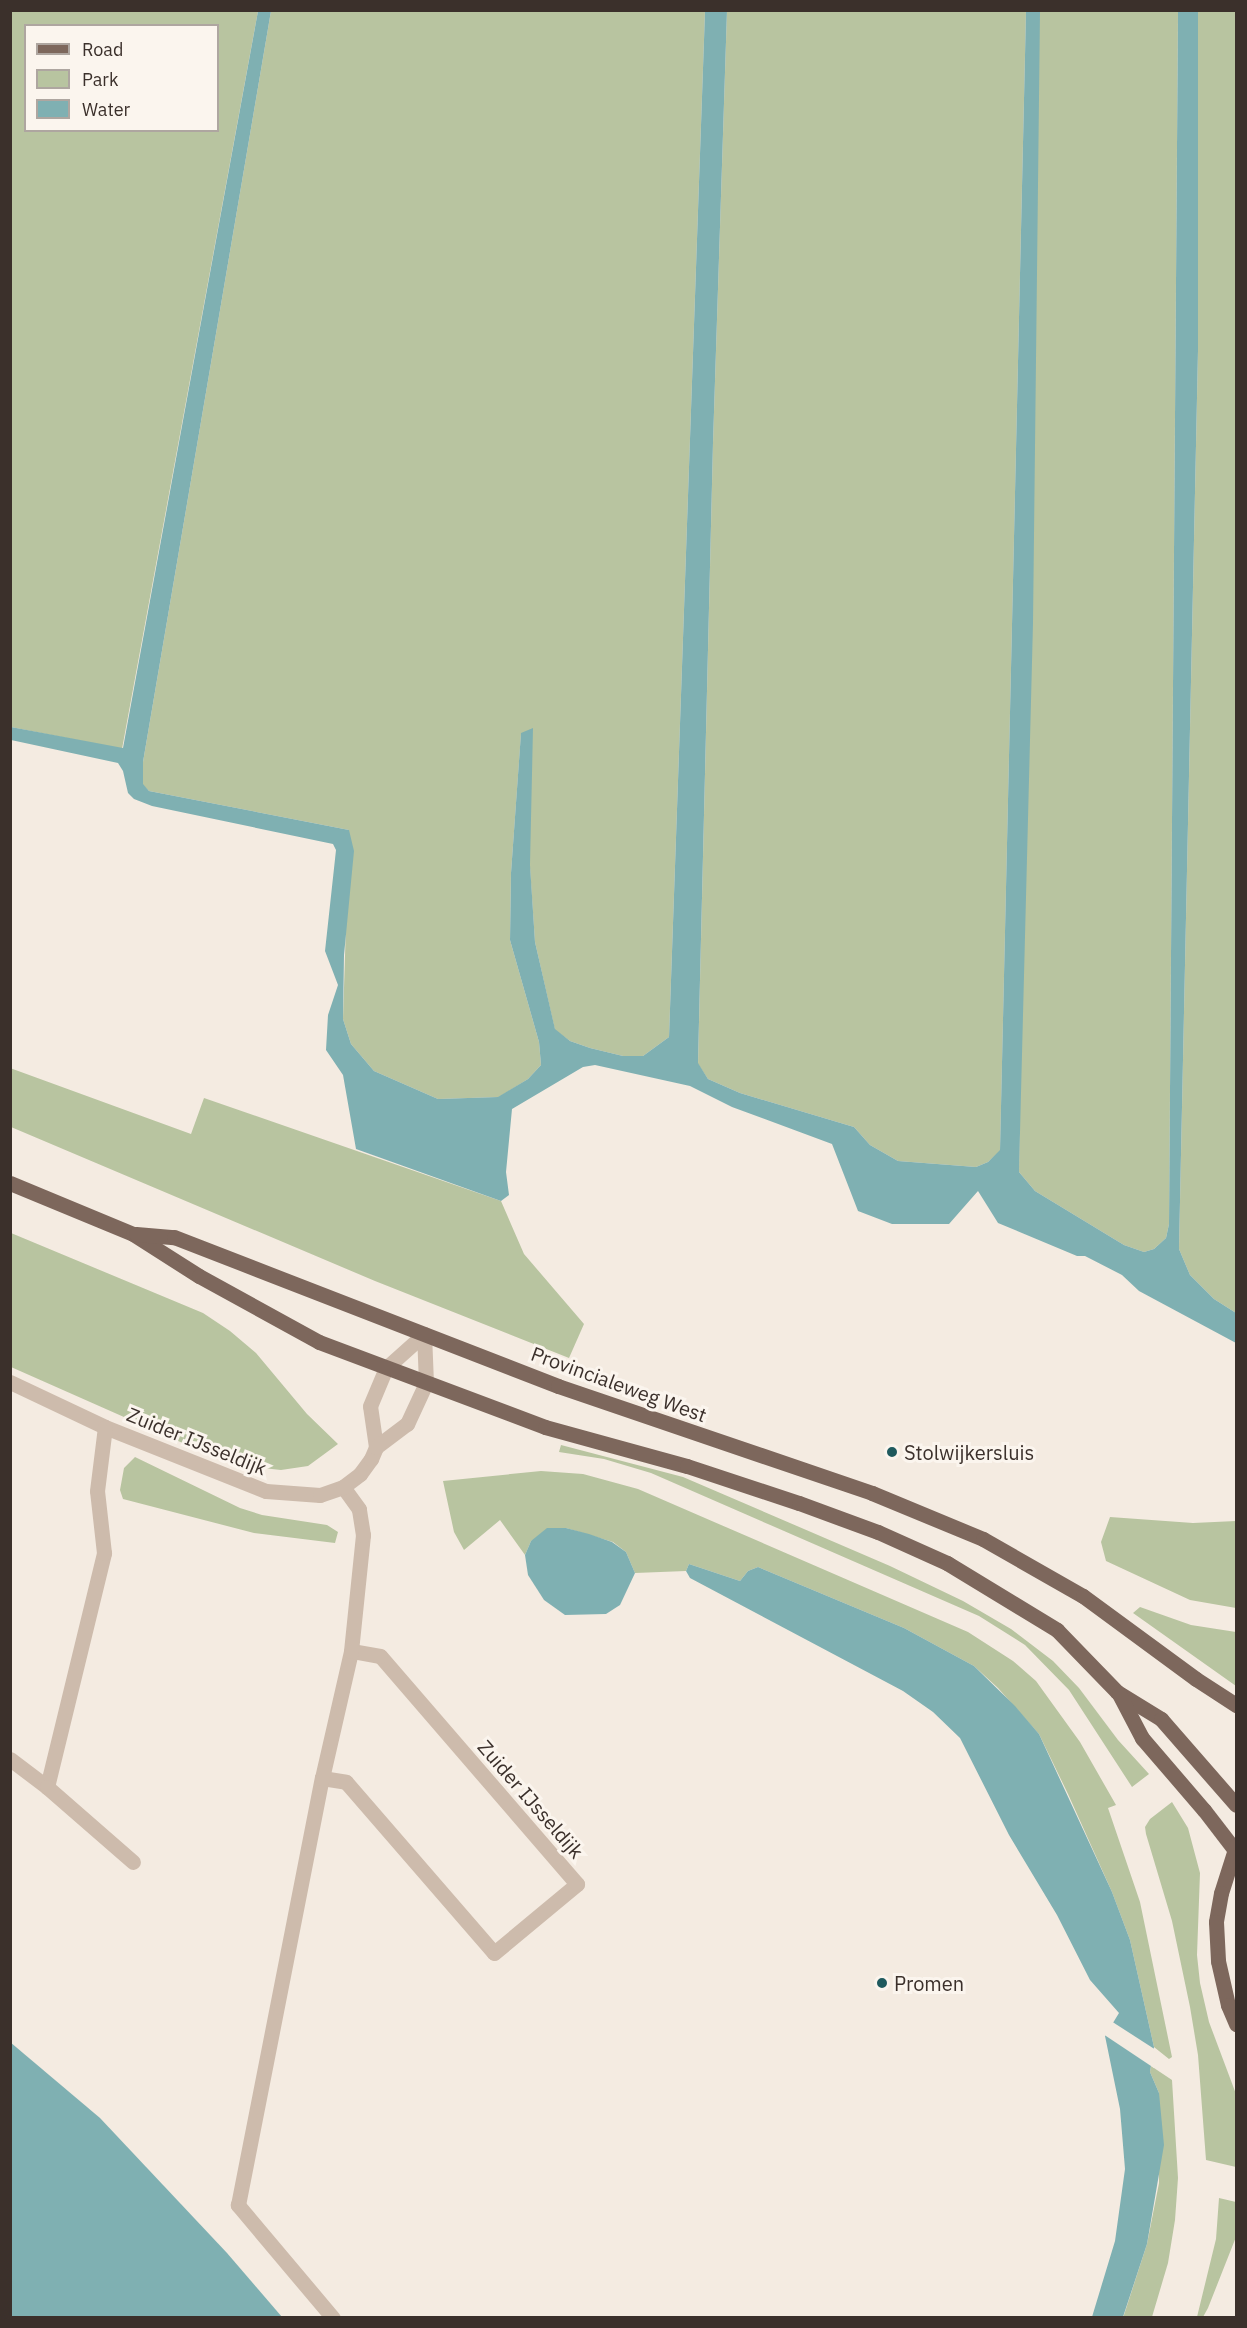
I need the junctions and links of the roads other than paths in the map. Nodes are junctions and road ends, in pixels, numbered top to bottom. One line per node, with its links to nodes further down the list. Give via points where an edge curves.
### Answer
1 (10, 1183): 2 (main road, Provincialeweg West)
2 (133, 1234): 3 (main road, Provincialeweg West, via 174,1237); 4 (main road, Provincialeweg West, via 268,1316 319,1342)
3 (424, 1334): 4 (street); 6 (street, Zuider IJsseldijk); 12 (main road, Provincialeweg West, via 558,1386 917,1510 983,1539 1083,1596)
4 (386, 1368): 6 (main road, Provincialeweg West); 8 (street, via 370,1406)
5 (10, 1382): 7 (street, Zuider IJsseldijk)
6 (426, 1383): 8 (street, Zuider IJsseldijk, via 407,1424); 11 (main road, Provincialeweg West, via 545,1427 687,1466 878,1532 947,1563 1057,1630)
7 (105, 1427): 9 (street, Zuider IJsseldijk, via 266,1491 320,1495); 15 (street, Zuider IJsseldijk, via 96,1491 104,1553)
8 (376, 1447): 9 (street, Zuider IJsseldijk, via 360,1474)
9 (343, 1487): 10 (street, via 359,1509 363,1535)
10 (351, 1651): 14 (street); 14 (street, Zuider IJsseldijk, via 380,1656 577,1884 494,1953 346,1782)
11 (1117, 1692): 16 (main road, via 1161,1719); 17 (main road, via 1142,1738)
12 (1236, 1705)
13 (10, 1759): 15 (street)
14 (322, 1778): 20 (street, via 238,2205)
15 (47, 1787): 18 (street)
16 (1236, 1805)
17 (1235, 1848): 19 (main road, via 1215,1922 1218,1960)
18 (133, 1862)
19 (1236, 2024)
20 (333, 2318)

